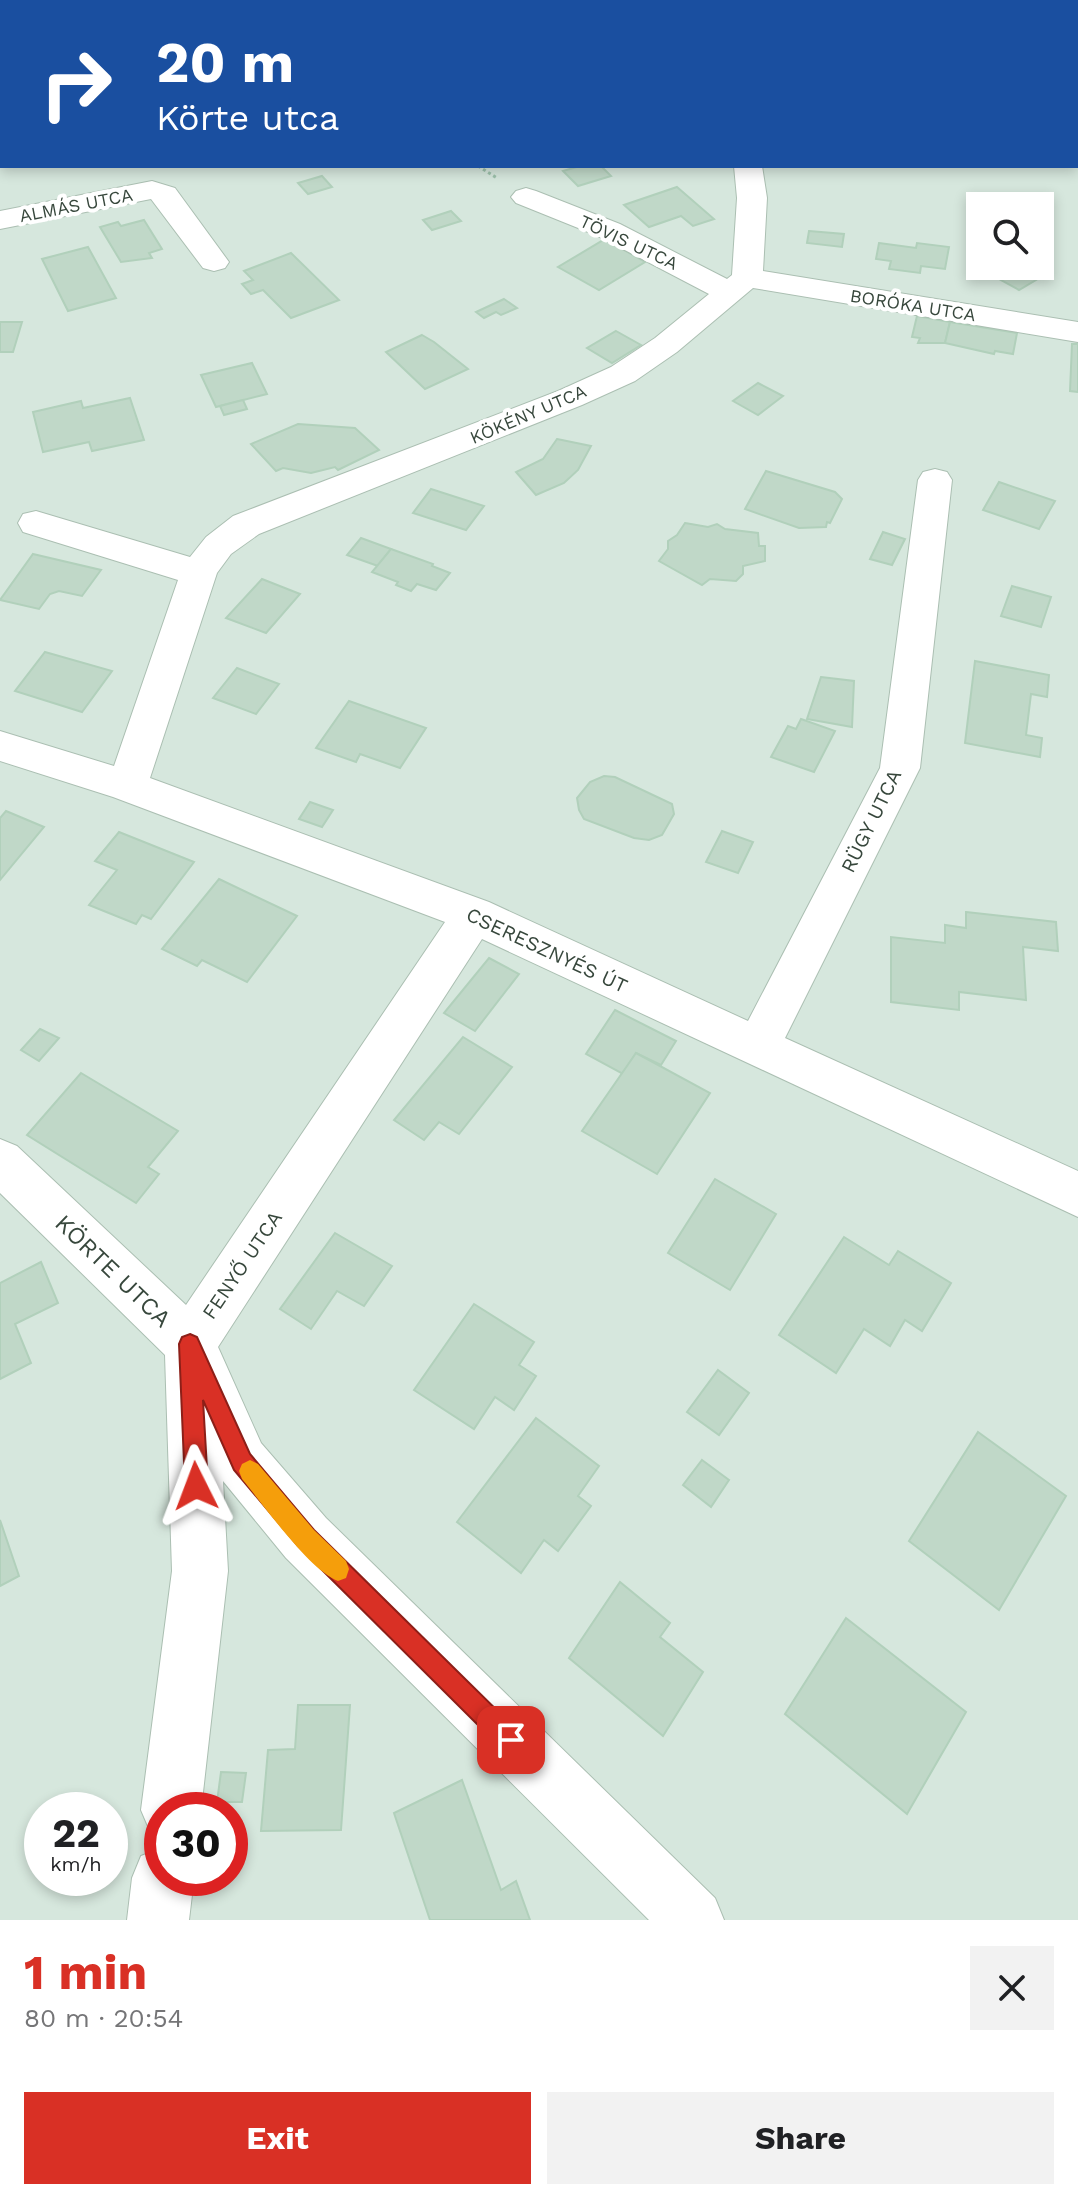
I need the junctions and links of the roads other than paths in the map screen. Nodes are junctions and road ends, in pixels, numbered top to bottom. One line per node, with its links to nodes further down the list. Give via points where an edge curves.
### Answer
1 (748, 168): 5 (street, via 752,198)
2 (526, 197): 5 (street, TÖVIS UTCA)
3 (0, 220): 4 (street, ALMÁS UTCA, via 152,190 165,194)
4 (214, 262)
5 (739, 285): 6 (street, BORÓKA UTCA); 9 (street, KÖKÉNY UTCA, via 623,374 246,525 209,552)
6 (1078, 332)
7 (935, 480): 13 (street, RÜGY UTCA, via 900,768)
8 (36, 523): 9 (street)
9 (199, 573): 11 (street, KÖKÉNY UTCA)
10 (0, 746): 11 (street, CSERESZNYÉS ÚT)
11 (127, 786): 12 (street, CSERESZNYÉS ÚT)
12 (474, 915): 13 (street, CSERESZNYÉS ÚT); 16 (street, FENYŐ UTCA)
13 (757, 1048): 15 (street, CSERESZNYÉS ÚT)
14 (0, 1161): 16 (street, KÖRTE UTCA)
15 (1078, 1195)
16 (190, 1344): 17 (street, via 200,1571); 20 (street, KÖRTE UTCA, via 242,1462 306,1538)
17 (173, 1792)
18 (161, 1896): 19 (street)
19 (158, 1920)
20 (693, 1920)

